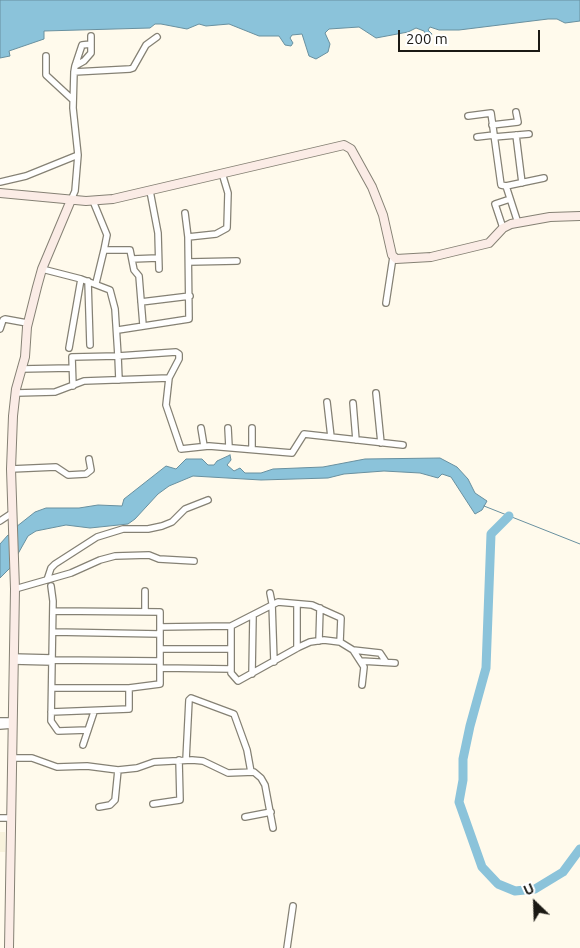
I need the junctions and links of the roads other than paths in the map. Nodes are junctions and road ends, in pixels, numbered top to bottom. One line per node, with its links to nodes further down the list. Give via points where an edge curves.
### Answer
1 (91, 36): 3 (street)
2 (156, 37): 5 (street, via 146,45 133,68)
3 (91, 44): 5 (street, via 88,57); 5 (street, via 82,45)
4 (46, 56): 6 (street, via 46,75)
5 (74, 69): 6 (street)
6 (73, 100): 14 (street)
7 (516, 112): 9 (street, via 518,122)
8 (468, 116): 9 (street, via 491,113)
9 (492, 125): 12 (street)
10 (530, 134): 11 (street)
11 (516, 135): 12 (street); 18 (street)
12 (494, 136): 13 (street); 19 (street, via 501,185)
13 (477, 137)
14 (78, 155): 17 (street, via 26,176); 23 (street, via 75,192)
15 (222, 173): 20 (street); 29 (street, via 228,188 229,225 216,234); 31 (street, via 347,145 377,198)
16 (544, 178): 18 (street)
17 (0, 182)
18 (522, 183): 19 (street)
19 (506, 186): 22 (street)
20 (150, 191): 24 (street); 32 (street, via 158,233)
21 (0, 193): 23 (street)
22 (510, 199): 27 (street); 28 (street, via 495,204)
23 (71, 200): 24 (street); 36 (street)
24 (93, 201): 30 (street, via 107,236)
25 (185, 213): 29 (street)
26 (580, 216): 27 (street)
27 (518, 223): 28 (street)
28 (503, 228): 31 (street, via 489,243 431,257)
29 (188, 237): 35 (street)
30 (104, 250): 33 (street, via 130,250); 40 (street)
31 (393, 257): 43 (street)
32 (158, 258): 33 (street); 37 (street)
33 (132, 260): 42 (street, via 139,276)
34 (237, 261): 35 (street)
35 (189, 262): 41 (street)
36 (42, 269): 38 (street); 45 (street)
37 (159, 269)
38 (81, 279): 39 (street); 50 (street)
39 (88, 281): 40 (street); 49 (street)
40 (96, 283): 48 (street, via 112,294)
41 (190, 296): 42 (street); 46 (street, via 187,320)
42 (141, 302): 46 (street)
43 (386, 303)
44 (3, 317): 45 (street); 47 (street)
45 (28, 323): 53 (street)
46 (143, 325): 48 (street)
47 (0, 329)
48 (118, 330): 51 (street)
49 (90, 345)
50 (69, 348)
51 (118, 356): 52 (street, via 72,357); 54 (street, via 177,352 180,359); 55 (street)
52 (71, 368): 53 (street); 56 (street)
53 (21, 369): 58 (street)
54 (169, 378): 55 (street); 68 (street, via 166,405 181,449)
55 (119, 380): 56 (street, via 84,381)
56 (72, 386): 58 (street, via 55,392)
57 (376, 392): 66 (street)
58 (16, 393): 72 (street)
59 (328, 402): 64 (street)
60 (353, 403): 65 (street)
61 (201, 428): 68 (street)
62 (228, 428): 69 (street)
63 (252, 428): 70 (street)
64 (331, 437): 65 (street); 70 (street, via 304,434 292,453)
65 (356, 440): 66 (street)
66 (381, 443): 67 (street)
67 (404, 445)
68 (204, 446): 69 (street)
69 (229, 447): 70 (street)
70 (252, 449)
71 (89, 459): 72 (street, via 91,470 86,474 68,475 56,467)
72 (11, 469): 74 (street)
73 (208, 500): 77 (street, via 185,509 172,522 162,526 148,530 124,529 98,537 55,564 51,568)
74 (12, 513): 75 (street); 78 (street)
75 (0, 521)
76 (194, 561): 77 (street, via 159,559 149,555 115,556)
77 (49, 583): 78 (street); 84 (street)
78 (15, 589): 97 (street)
79 (145, 591): 85 (street)
80 (270, 593): 81 (street)
81 (272, 603): 82 (street); 86 (street); 101 (street)
82 (297, 605): 83 (street); 93 (street)
83 (320, 608): 91 (street); 92 (street, via 341,618)
84 (53, 611): 85 (street); 89 (street)
85 (145, 612): 88 (street, via 160,612)
86 (253, 616): 87 (street); 106 (street)
87 (231, 626): 88 (street); 95 (street)
88 (160, 627): 90 (street)
89 (53, 632): 90 (street); 98 (street)
90 (160, 634): 94 (street)
91 (319, 641): 92 (street); 93 (street)
92 (340, 642): 96 (street)
93 (297, 648): 101 (street)
94 (160, 649): 95 (street); 100 (street)
95 (231, 649): 105 (street)
96 (353, 650): 99 (street); 102 (street, via 380,653)
97 (13, 659): 98 (street); 113 (street)
98 (52, 660): 100 (street); 108 (street)
99 (362, 660): 102 (street); 107 (street)
100 (160, 661): 104 (street)
101 (274, 662): 106 (street)
102 (386, 662): 103 (street)
103 (395, 663)
104 (160, 668): 105 (street); 109 (street, via 160,684)
105 (231, 668): 106 (street, via 230,673 238,681)
106 (252, 674)
107 (362, 685)
108 (52, 688): 109 (street); 110 (street)
109 (129, 688): 111 (street, via 129,709)
110 (51, 712): 111 (street); 115 (street, via 51,721 58,731)
111 (94, 712): 115 (street)
112 (0, 721): 113 (street)
113 (13, 723): 114 (street); 117 (street)
114 (0, 726)
115 (88, 730): 116 (street)
116 (83, 745)
117 (12, 758): 120 (street, via 32,758 57,767); 127 (street)
118 (178, 760): 119 (street); 120 (street); 122 (street, via 180,800)
119 (186, 760): 121 (street, via 203,762 228,773); 121 (street, via 189,700 192,698 234,714)
120 (118, 770): 123 (street, via 114,800 110,805)
121 (251, 772): 124 (street, via 263,781)
122 (153, 804)
123 (100, 807)
124 (270, 812): 125 (street); 128 (street)
125 (244, 817)
126 (0, 818): 127 (street)
127 (11, 818): 130 (street)
128 (273, 828)
129 (293, 906): 131 (street)
130 (9, 948)
131 (287, 948)

